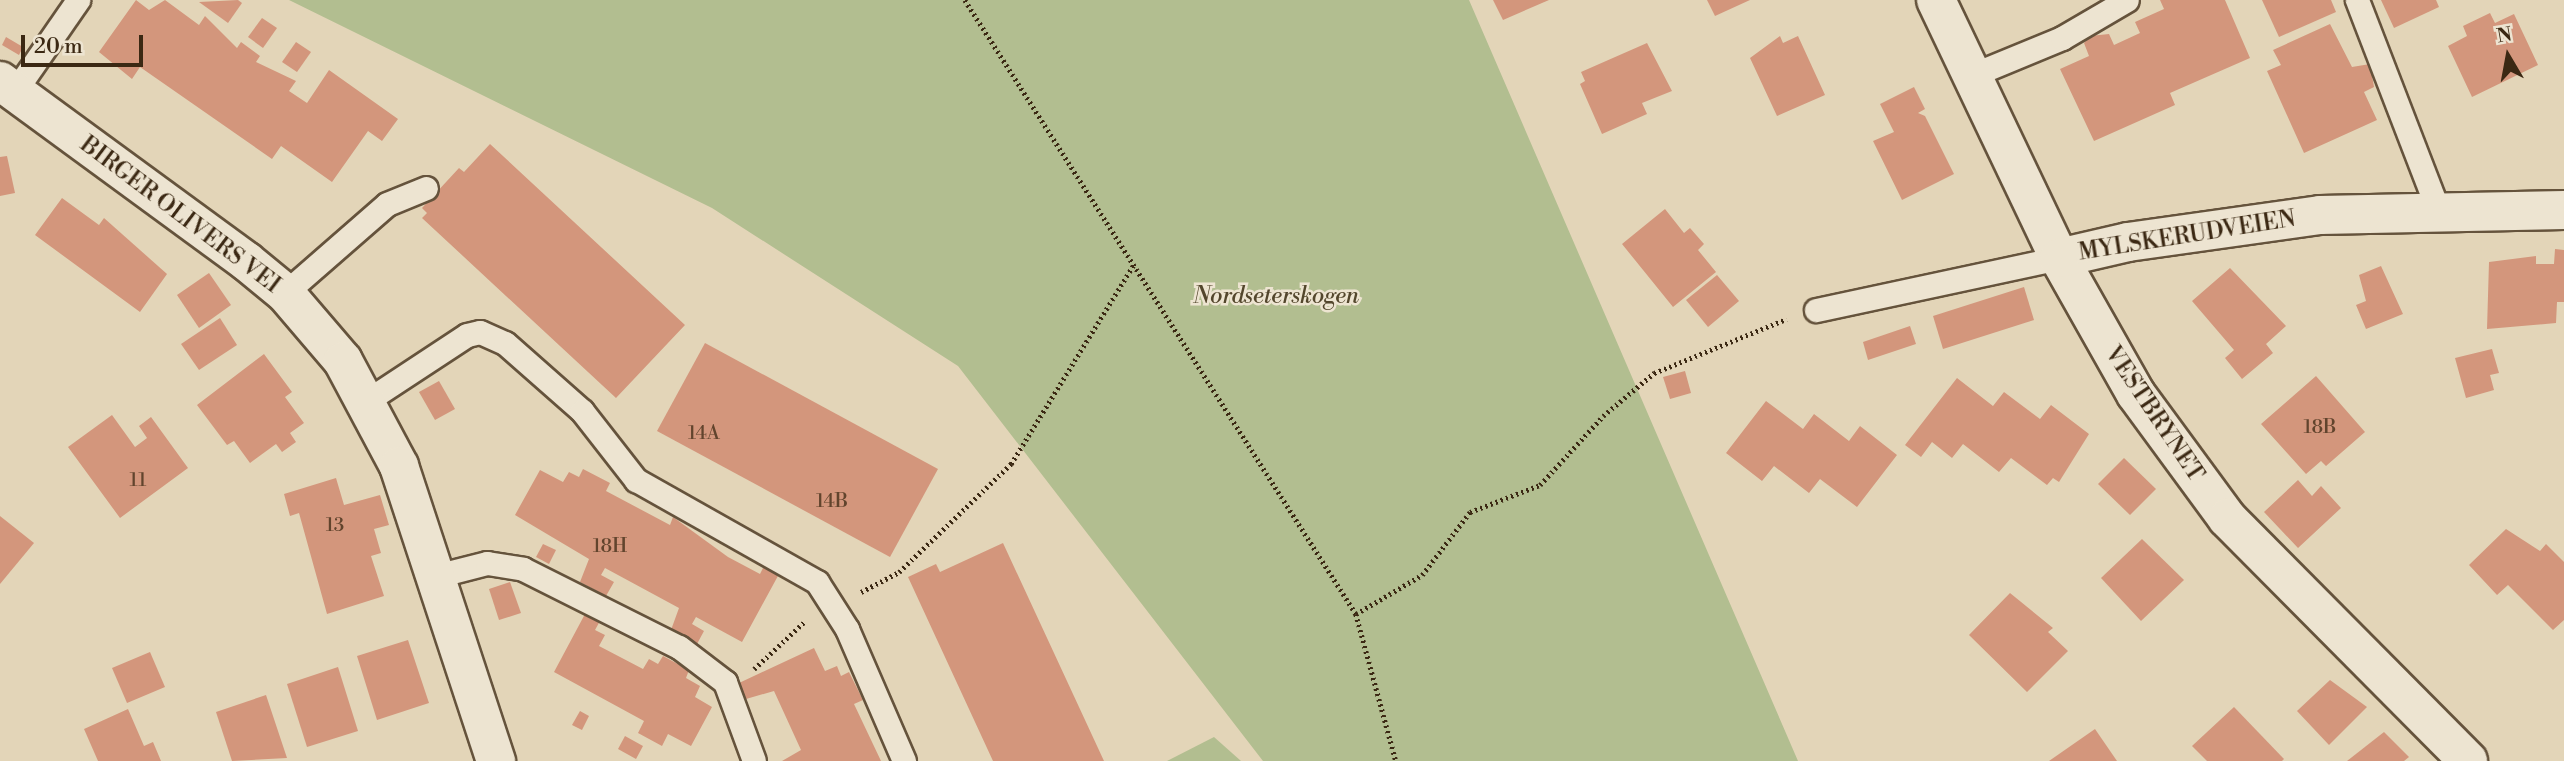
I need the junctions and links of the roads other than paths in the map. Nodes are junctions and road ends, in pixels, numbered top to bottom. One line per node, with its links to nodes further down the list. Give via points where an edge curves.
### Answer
1 (78, 0): 6 (lane)
2 (1936, 0): 5 (street, VESTBRYNET)
3 (2127, 0): 5 (lane, via 2062,38)
4 (2357, 0): 9 (lane)
5 (1970, 76): 10 (street, VESTBRYNET)
6 (8, 86): 11 (street, BIRGER OLIVERS VEI)
7 (426, 188): 11 (lane, via 387,204)
8 (2564, 210): 9 (street, MYLSKERUDVEIEN)
9 (2439, 212): 10 (street, MYLSKERUDVEIEN, via 2320,215 2128,242)
10 (2059, 258): 12 (lane, MYLSKERUDVEIEN); 18 (street, VESTBRYNET, via 2136,394 2227,518)
11 (285, 293): 13 (street, BIRGER OLIVERS VEI)
12 (1816, 310)
13 (368, 400): 14 (street, BIRGER OLIVERS VEI); 17 (lane, via 467,335 491,335 582,411 636,480 796,567 834,605)
14 (436, 576): 15 (street, BIRGER OLIVERS VEI); 16 (lane, via 487,563 515,566 679,647 725,682)
15 (496, 761)
16 (754, 761)
17 (904, 761)
18 (2468, 761)

